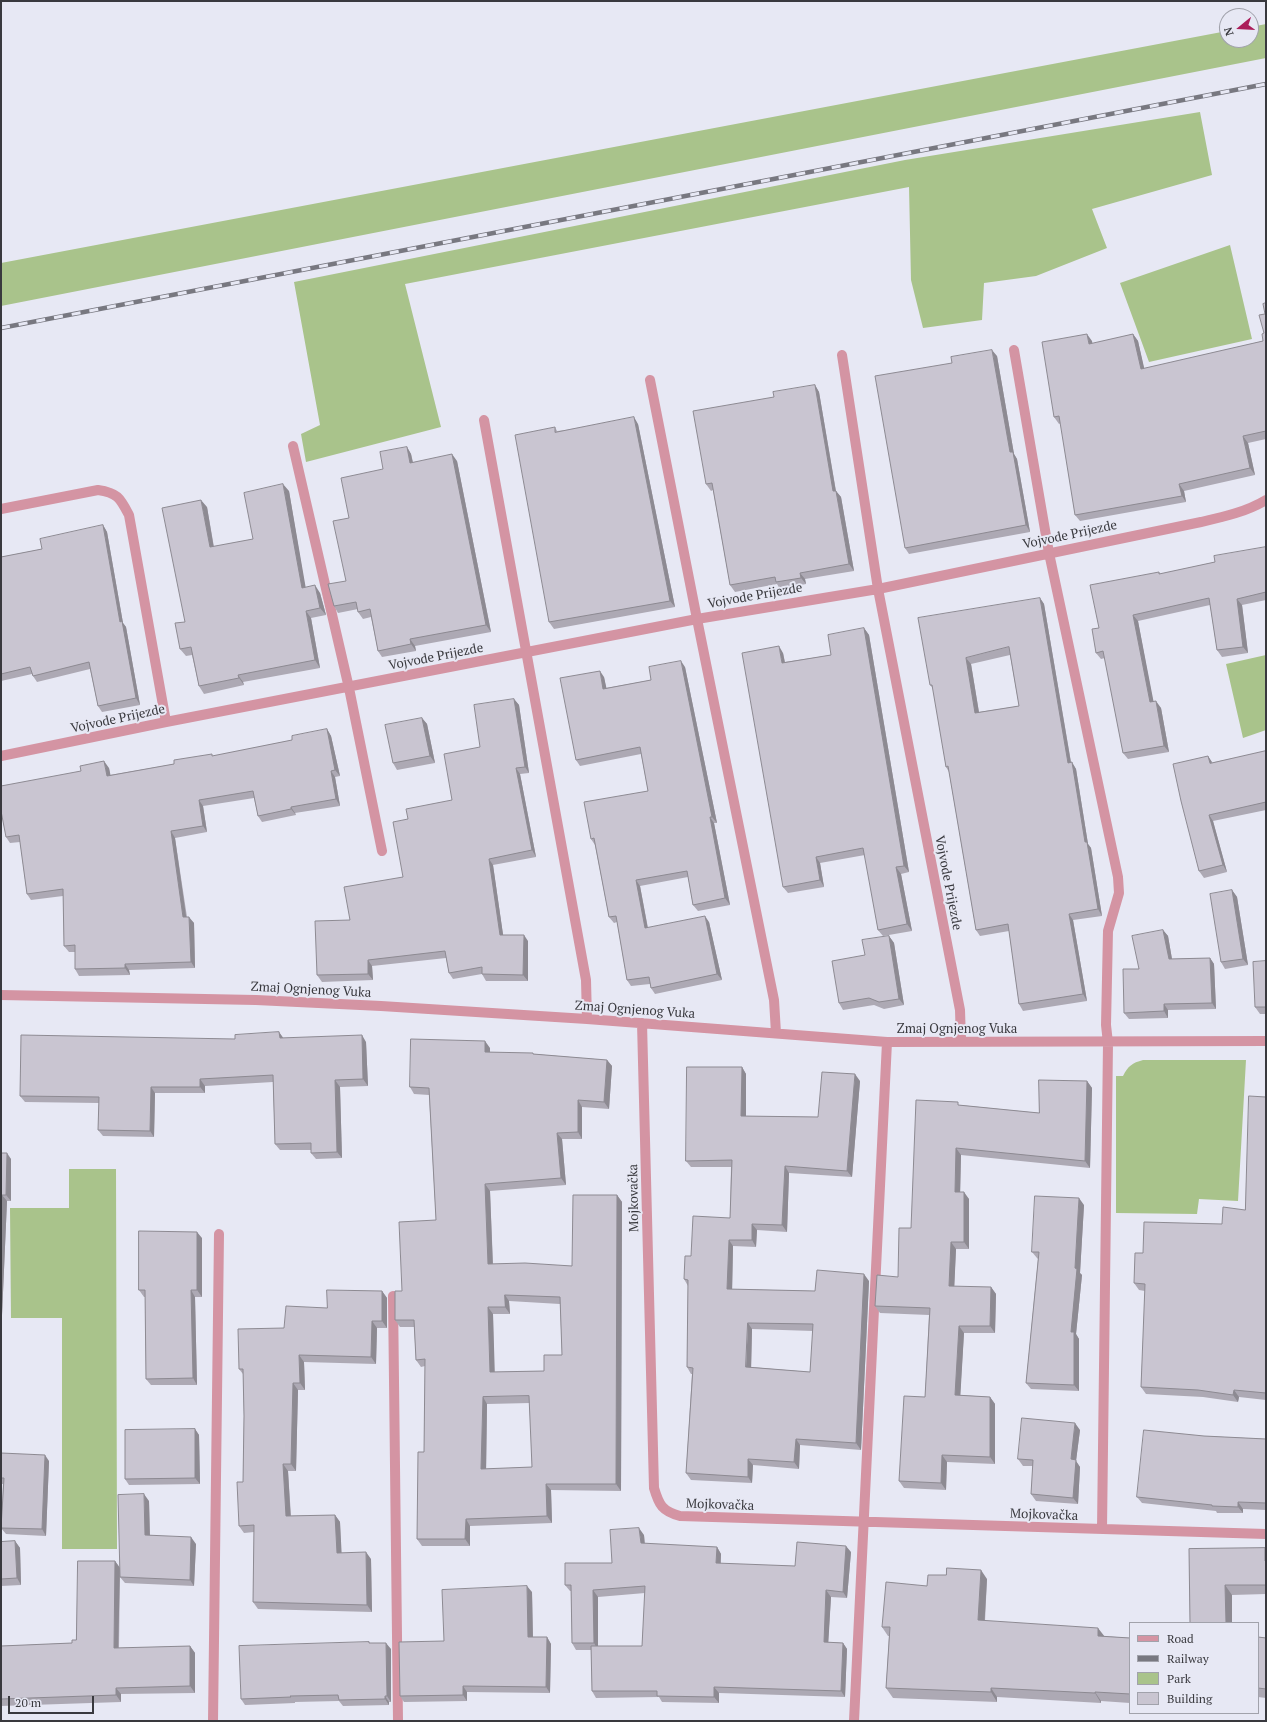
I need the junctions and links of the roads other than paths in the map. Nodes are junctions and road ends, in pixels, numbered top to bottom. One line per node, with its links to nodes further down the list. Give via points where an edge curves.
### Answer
1 (1014, 350): 8 (street)
2 (842, 355): 9 (street)
3 (650, 380): 10 (street)
4 (484, 420): 11 (street)
5 (293, 446): 12 (street)
6 (1266, 500): 8 (street, Vojvode Prijezde, via 1231,515)
7 (1, 509): 13 (street, via 98,490 109,491 118,496 129,515)
8 (1049, 553): 9 (street, Vojvode Prijezde); 23 (street, via 1118,877 1119,893 1108,931)
9 (878, 589): 10 (street, Vojvode Prijezde); 22 (street, Vojvode Prijezde, via 960,1010)
10 (696, 619): 11 (street, Vojvode Prijezde); 19 (street, via 774,1000)
11 (527, 652): 12 (street, Vojvode Prijezde); 17 (street, via 586,980)
12 (349, 688): 13 (street, Vojvode Prijezde); 15 (street)
13 (166, 722): 14 (street, Vojvode Prijezde)
14 (1, 756)
15 (382, 851)
16 (1, 996): 17 (street, Zmaj Ognjenog Vuka, via 256,1000)
17 (588, 1019): 18 (street, Zmaj Ognjenog Vuka)
18 (642, 1023): 19 (street, Zmaj Ognjenog Vuka); 26 (street, Mojkovačka, via 654,1488 660,1506 669,1513 680,1516)
19 (776, 1033): 21 (street, Zmaj Ognjenog Vuka)
20 (1266, 1041): 23 (street, Zmaj Ognjenog Vuka)
21 (887, 1042): 22 (street, Zmaj Ognjenog Vuka); 26 (street)
22 (961, 1042): 23 (street, Zmaj Ognjenog Vuka)
23 (1108, 1043): 27 (street)
24 (219, 1234): 29 (street)
25 (393, 1296): 30 (street)
26 (865, 1523): 27 (street, Mojkovačka); 31 (street)
27 (1102, 1530): 28 (street, Mojkovačka)
28 (1266, 1534)
29 (213, 1721)
30 (398, 1721)
31 (854, 1721)

